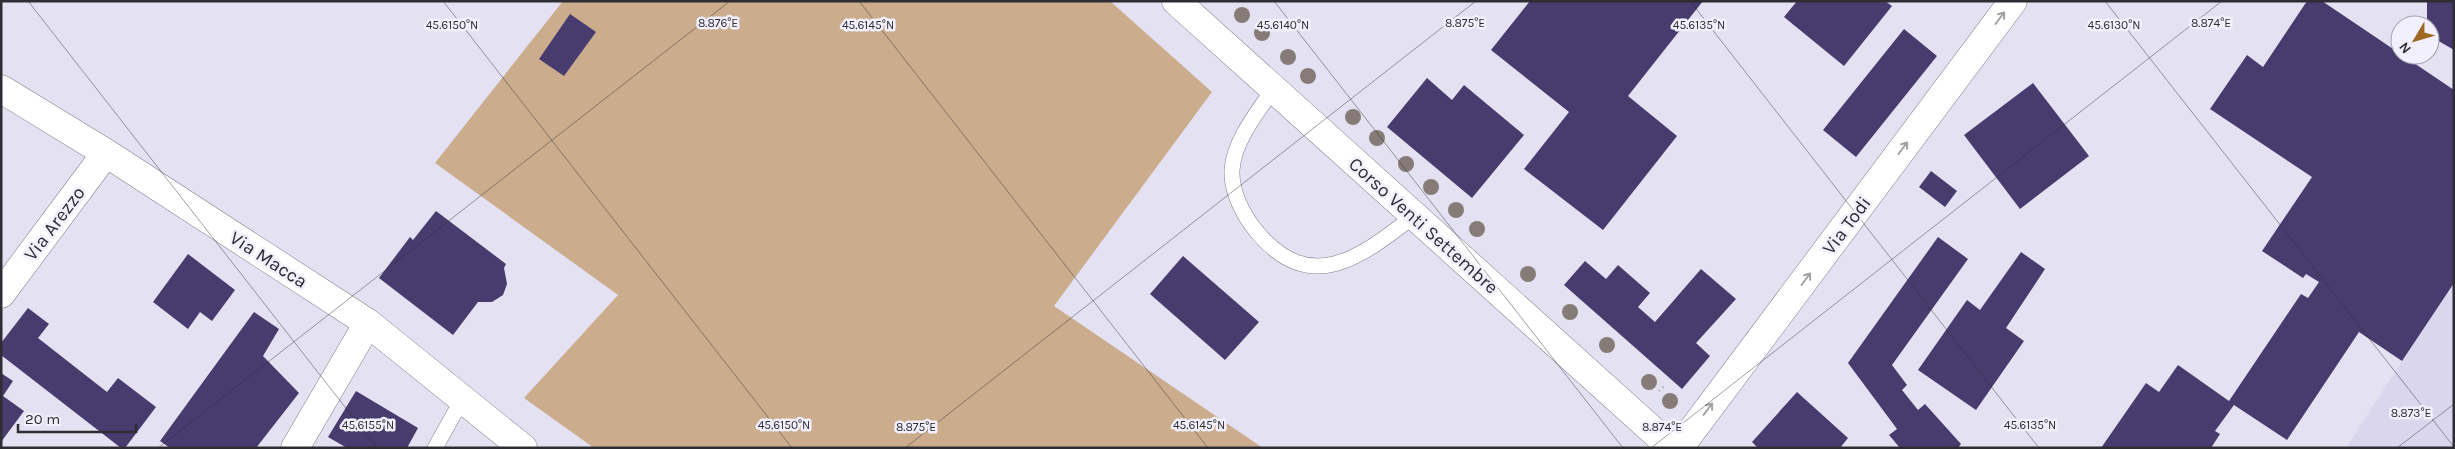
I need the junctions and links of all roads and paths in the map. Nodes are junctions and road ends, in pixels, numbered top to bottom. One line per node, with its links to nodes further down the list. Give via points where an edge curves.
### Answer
1 (1176, 1): 4 (street, Corso Venti Settembre)
2 (2013, 1): 14 (street, Via Todi, one-way to 2)
3 (1, 89): 5 (street, Via Macca)
4 (1273, 89): 6 (street, Corso Venti Settembre); 6 (lane, via 1245,133 1232,168 1240,204 1263,238 1288,258 1316,266 1329,265 1345,262 1372,248)
5 (106, 153): 7 (street, Via Arezzo); 8 (street, Via Macca)
6 (1414, 216): 13 (street, Corso Venti Settembre)
7 (1, 294)
8 (368, 323): 9 (street, Via Macca); 10 (street)
9 (463, 398): 11 (lane); 12 (street, Via Macca)
10 (295, 448)
11 (435, 448)
12 (523, 448)
13 (1672, 448)
14 (1679, 448)

